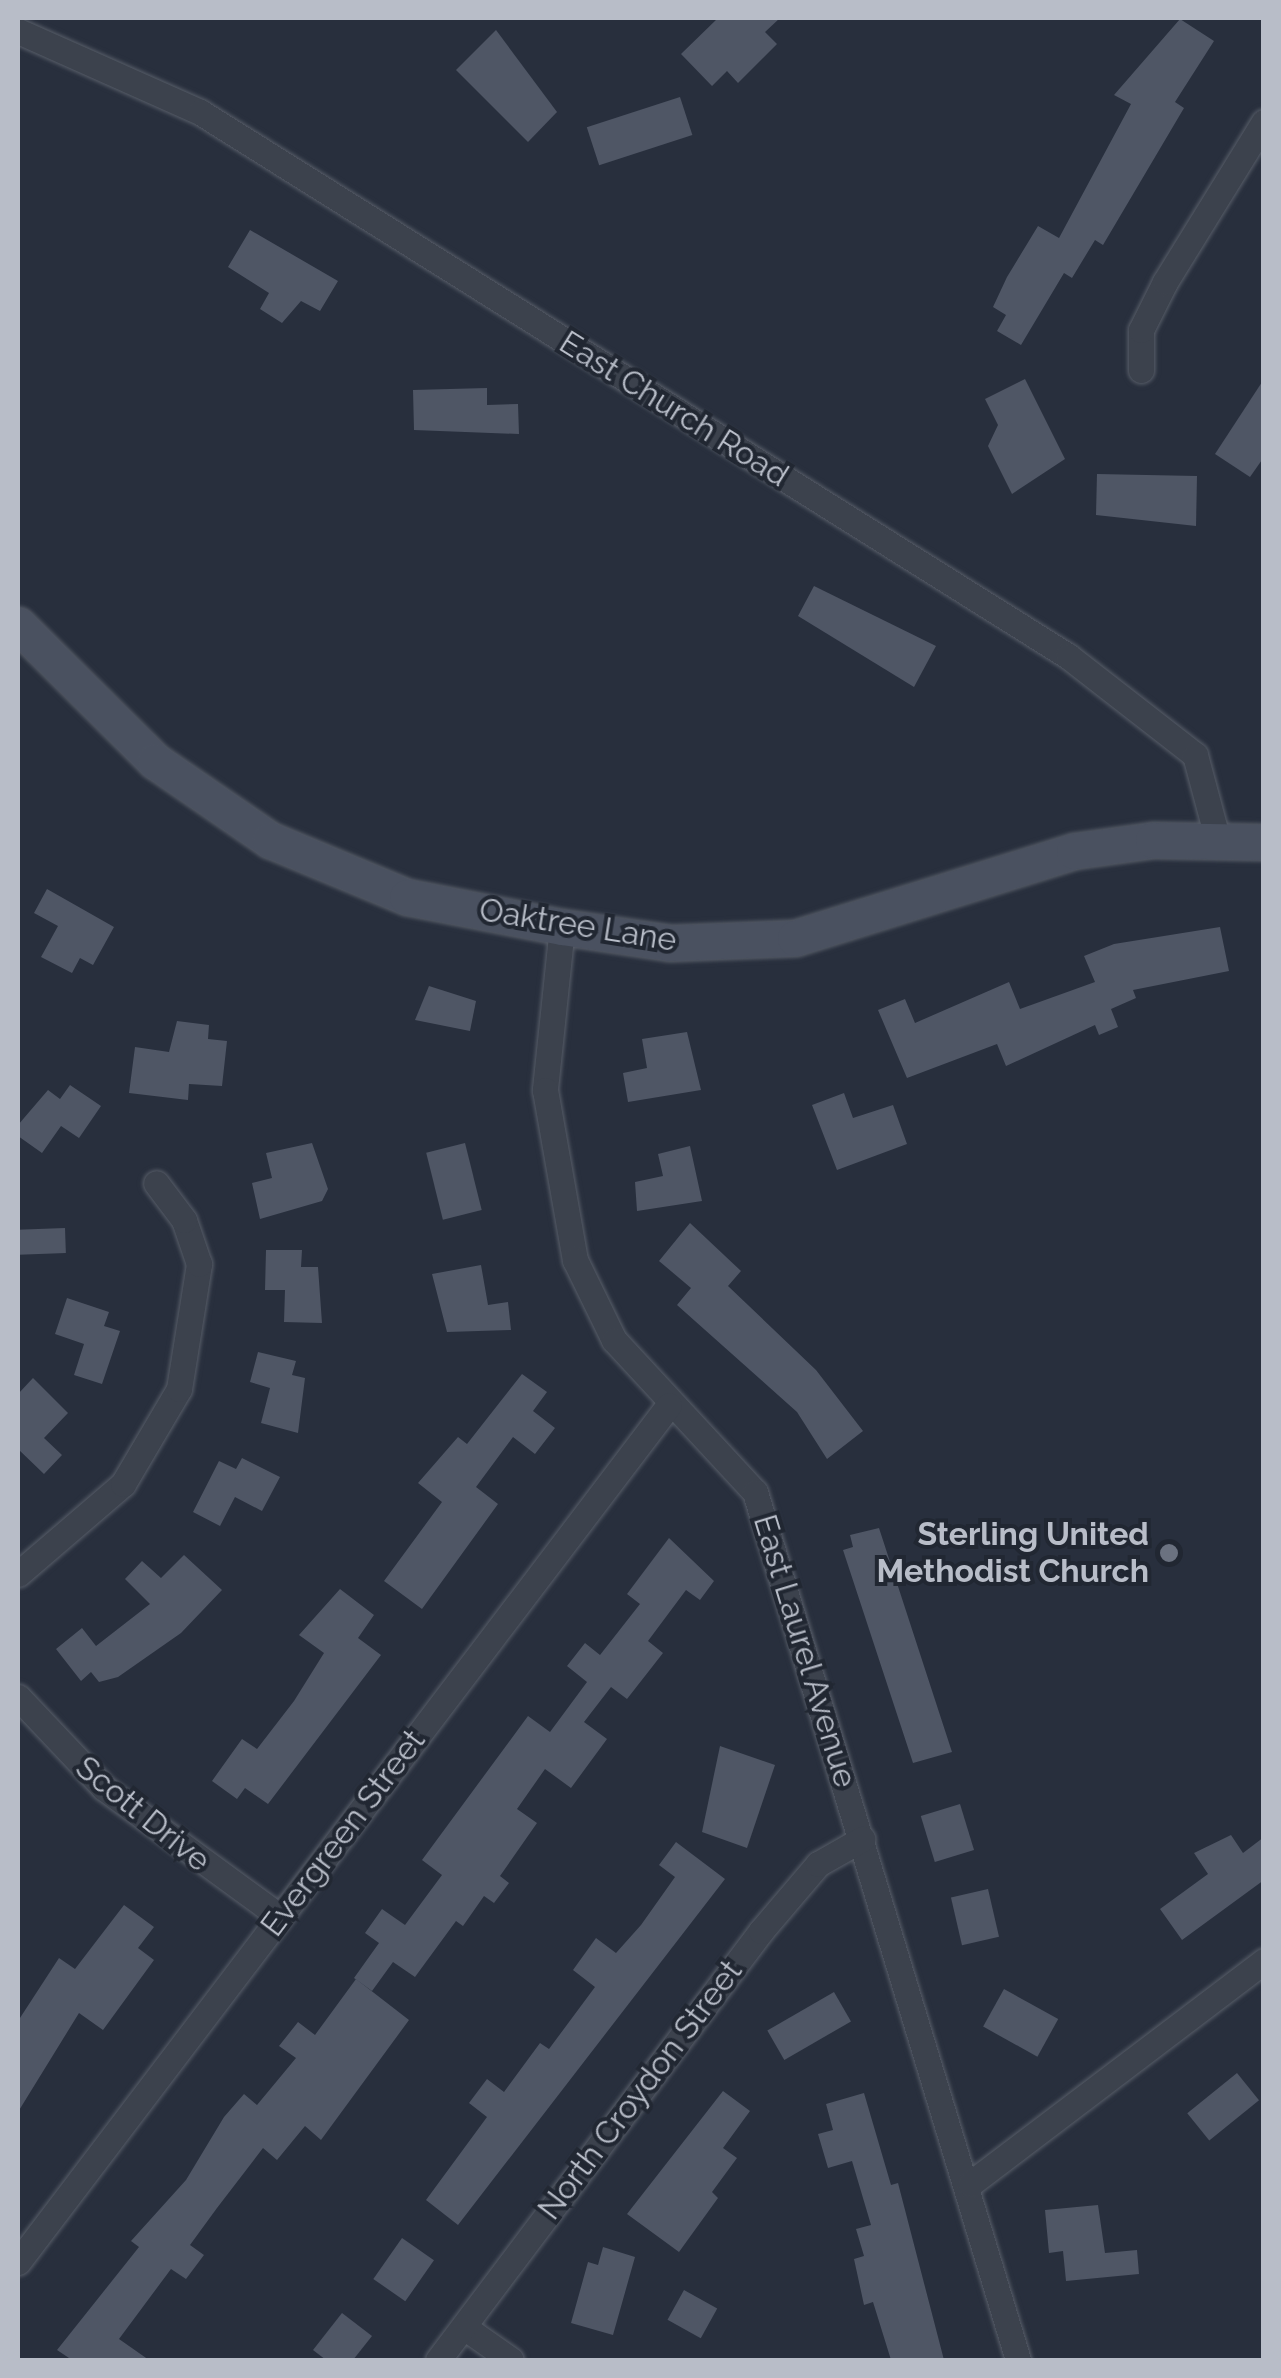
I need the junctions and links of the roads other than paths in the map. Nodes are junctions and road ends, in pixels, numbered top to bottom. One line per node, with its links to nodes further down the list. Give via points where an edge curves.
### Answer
1 (18, 31): 5 (street, East Church Road, via 200,112 1068,656 1196,755)
2 (1264, 122): 3 (street, via 1164,282 1142,330)
3 (1141, 370)
4 (18, 625): 7 (street, Oaktree Lane, via 155,761 270,840 408,897)
5 (1217, 837): 6 (street); 7 (street, Oaktree Lane, via 1074,851 795,938 670,943)
6 (1264, 842)
7 (562, 927): 9 (street, East Laurel Avenue, via 546,1090 555,1171 575,1260 614,1340)
8 (156, 1183): 10 (street, via 184,1220 199,1264 179,1389 124,1484)
9 (668, 1404): 12 (street, East Laurel Avenue, via 756,1492); 13 (street, Evergreen Street)
10 (18, 1574)
11 (18, 1697): 13 (street, Scott Drive, via 104,1788)
12 (862, 1840): 15 (street, East Laurel Avenue); 17 (street, North Croydon Street, via 818,1864 760,1931)
13 (280, 1917): 16 (street, Evergreen Street)
14 (1264, 1961): 15 (street)
15 (970, 2184): 20 (street, East Laurel Avenue)
16 (18, 2262)
17 (464, 2327): 18 (street, North Croydon Street); 19 (street)
18 (438, 2360)
19 (511, 2360)
20 (1018, 2360)

